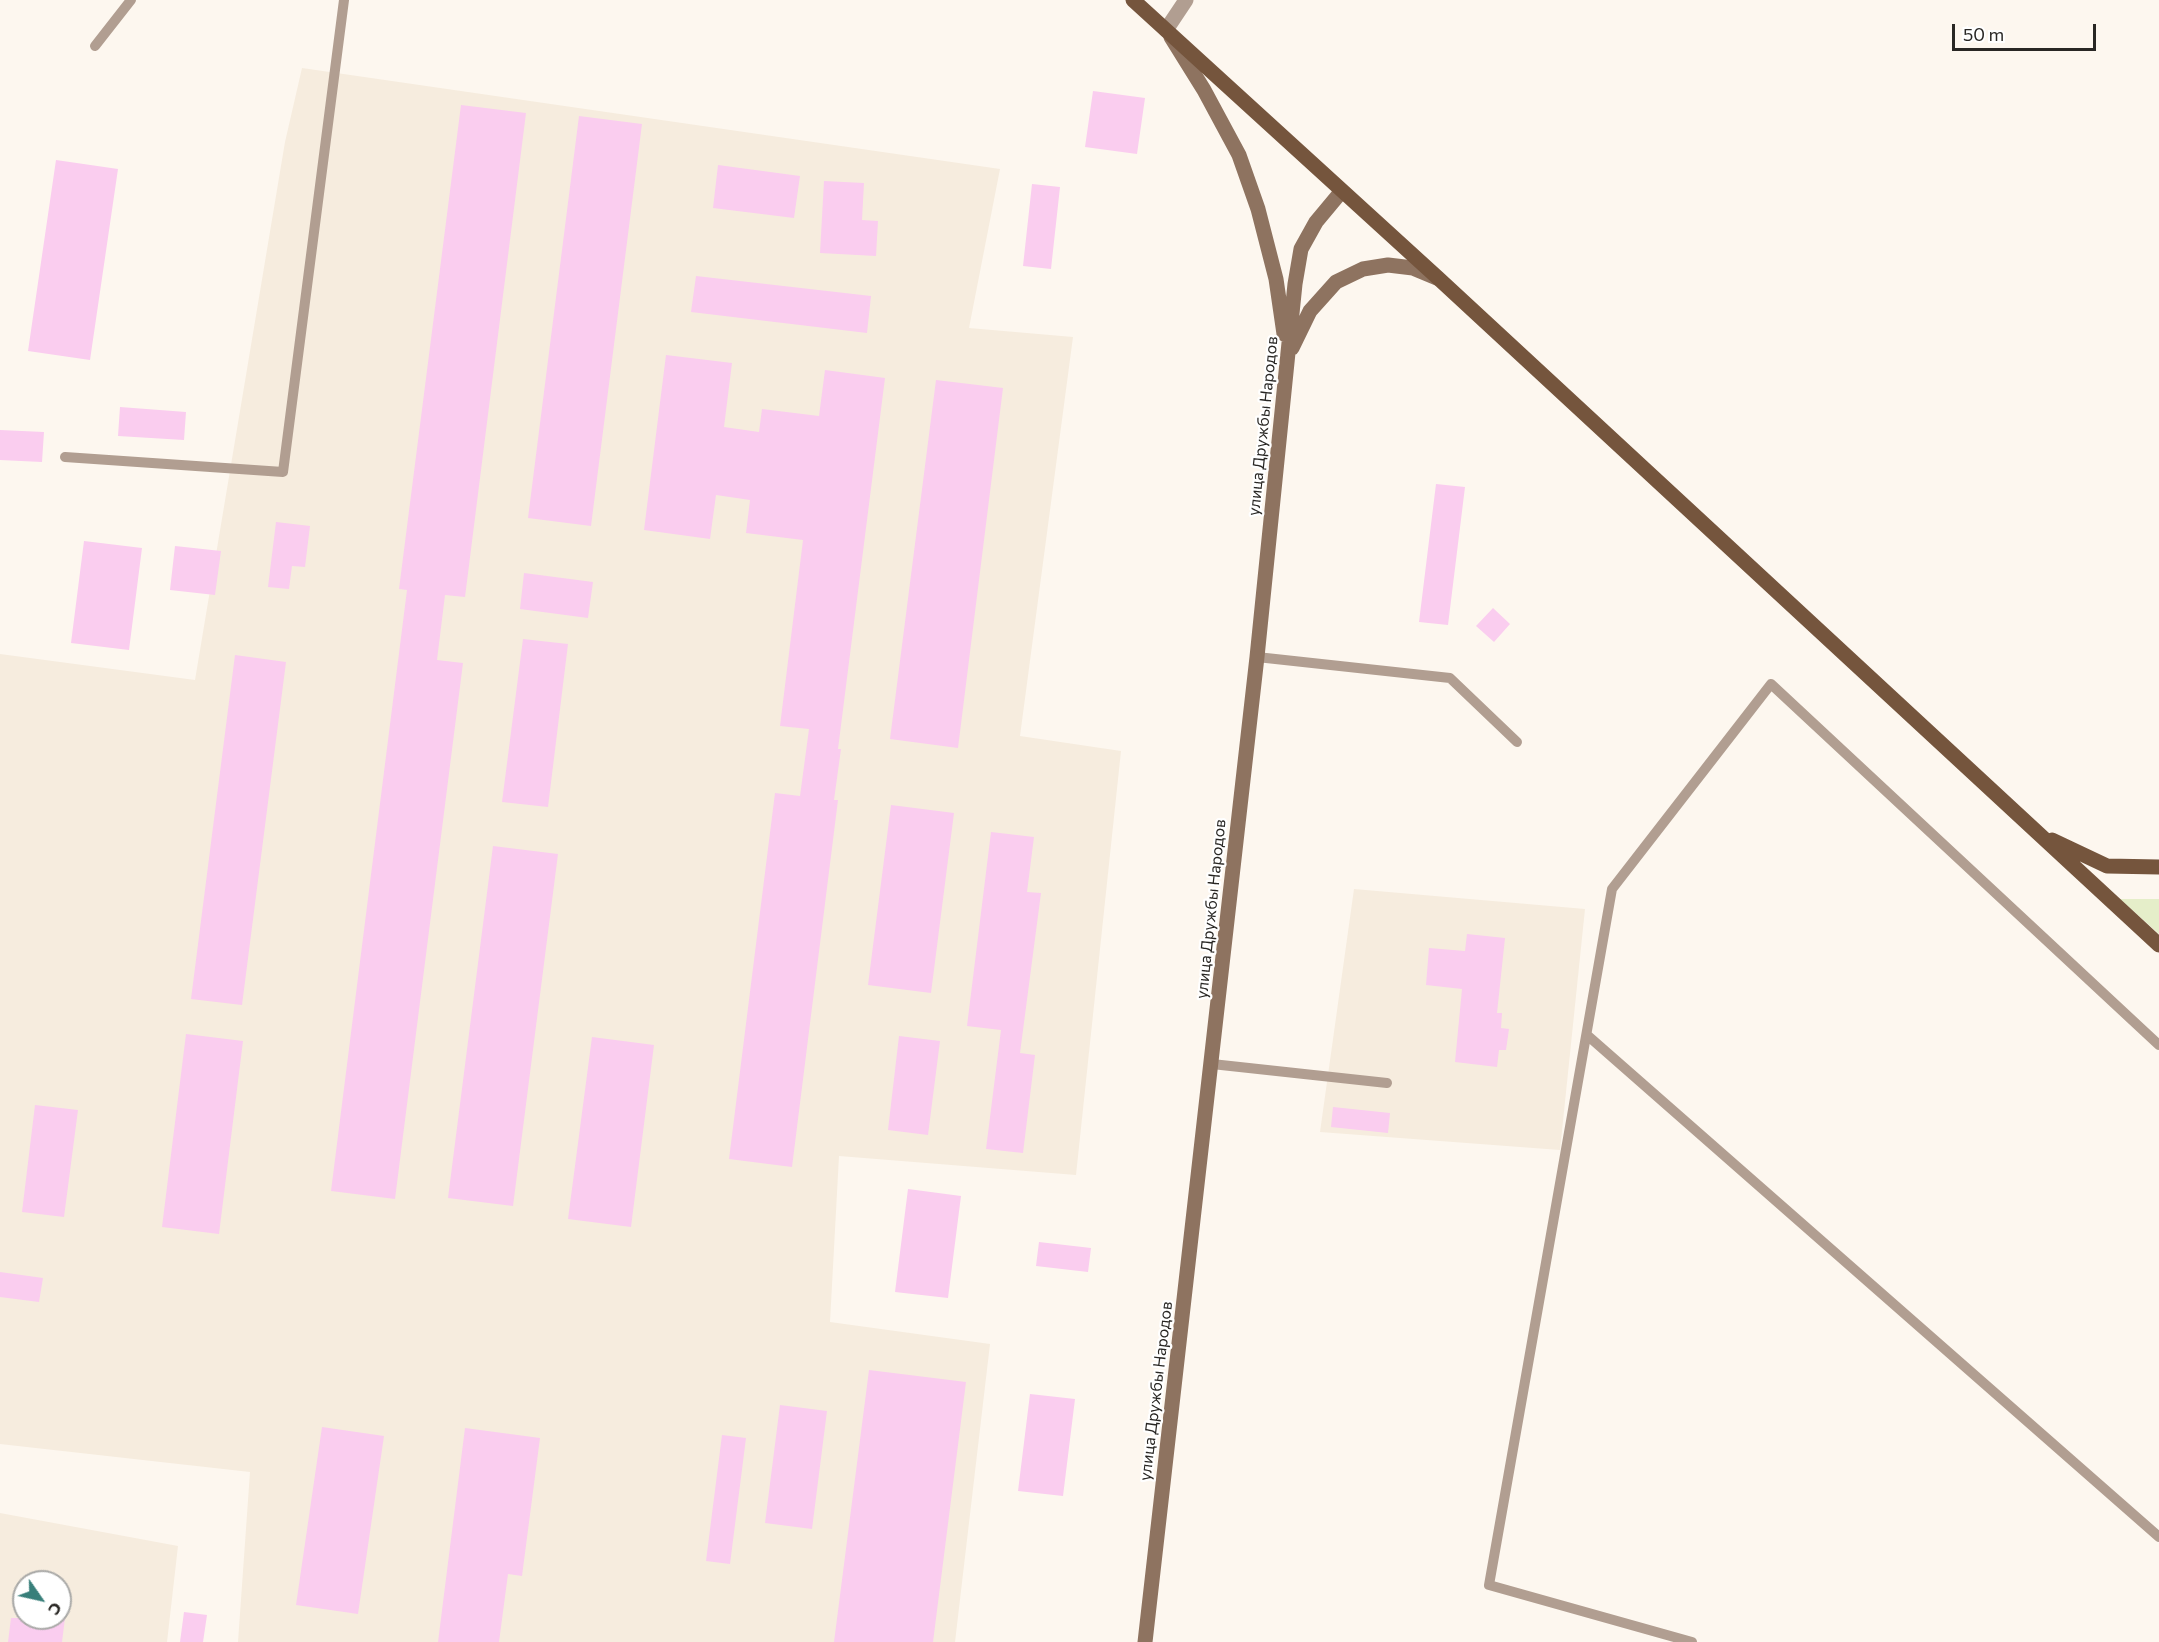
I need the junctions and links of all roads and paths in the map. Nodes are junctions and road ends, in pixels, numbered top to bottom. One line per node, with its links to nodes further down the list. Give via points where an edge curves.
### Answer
1 (131, 0): 6 (lane)
2 (344, 0): 10 (lane, via 283,472)
3 (1133, 0): 5 (main road)
4 (1185, 0): 5 (street)
5 (1166, 30): 7 (main road); 9 (street, via 1239,155 1276,279)
6 (94, 46)
7 (1341, 192): 8 (main road); 9 (street, улица Дружбы Народов, via 1316,222 1301,249)
8 (1438, 278): 9 (street, via 1413,268 1388,265 1364,269 1336,282 1310,311); 13 (main road)
9 (1287, 358): 11 (street, улица Дружбы Народов)
10 (65, 457)
11 (1257, 657): 12 (lane, via 1449,678); 18 (street, улица Дружбы Народов)
12 (1517, 742)
13 (2035, 832): 14 (main road, via 2107,866); 15 (main road)
14 (2159, 867)
15 (2159, 945)
16 (1587, 1035): 17 (lane, via 1612,889 1772,684); 20 (lane); 22 (lane, via 1489,1584)
17 (2159, 1045)
18 (1212, 1064): 19 (lane); 21 (street, улица Дружбы Народов)
19 (1387, 1083)
20 (2159, 1537)
21 (1145, 1642)
22 (1692, 1642)

